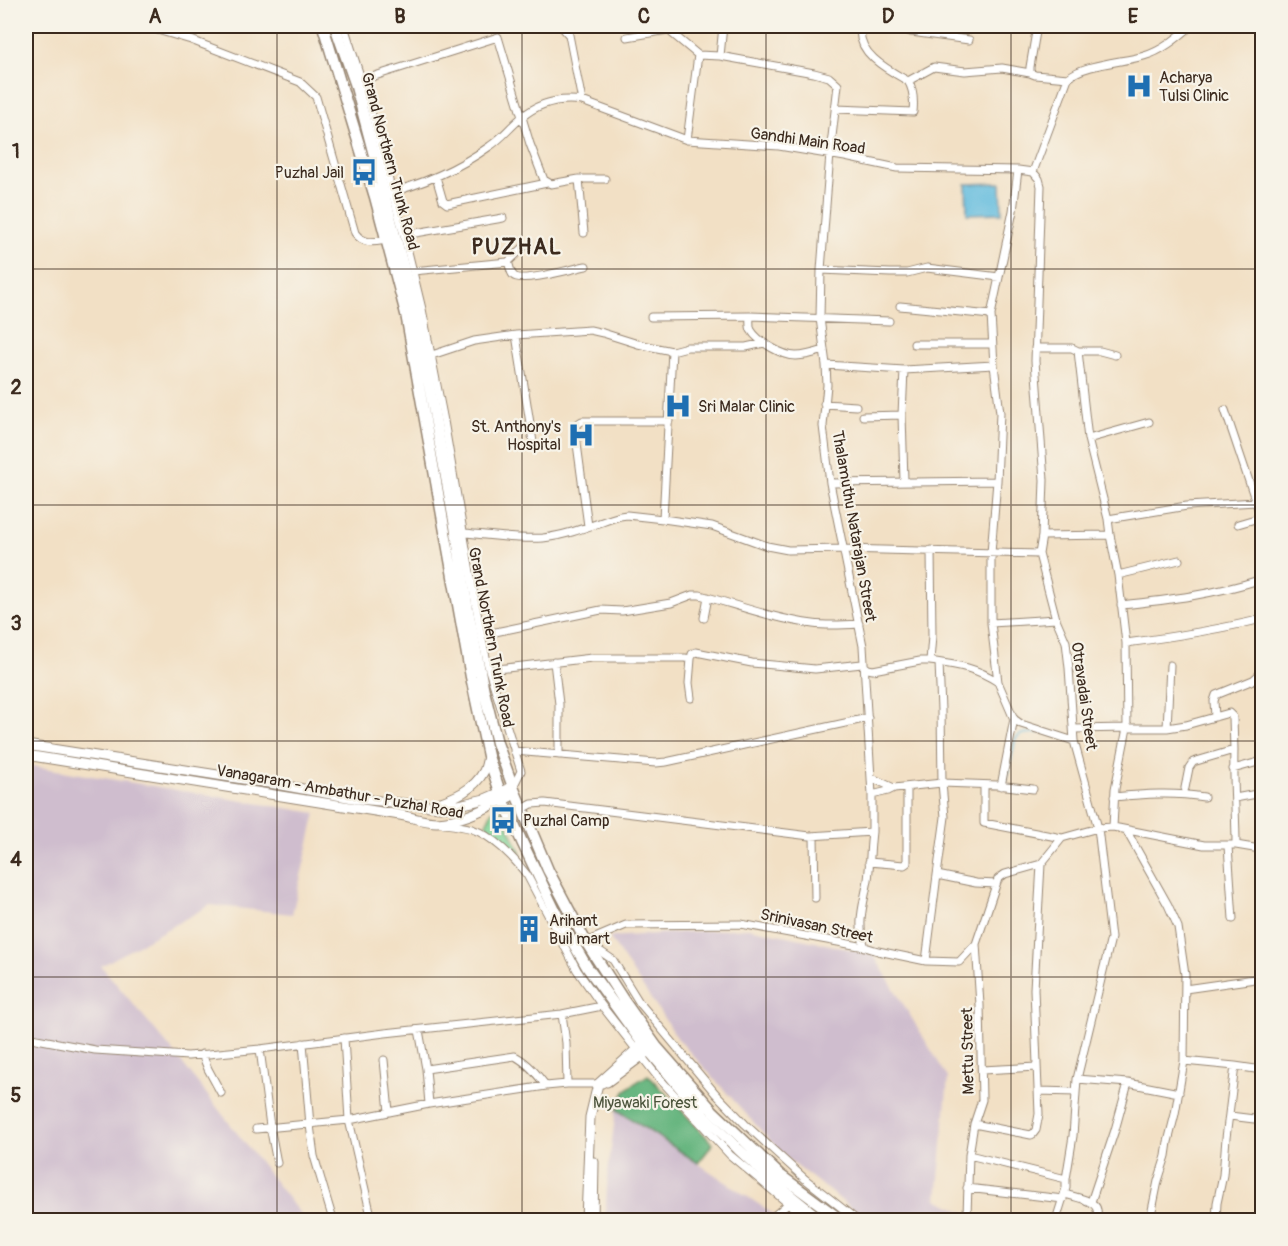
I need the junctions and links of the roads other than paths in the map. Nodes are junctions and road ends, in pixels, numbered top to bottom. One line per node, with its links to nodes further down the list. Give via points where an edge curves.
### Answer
1 (144, 26): 35 (street, via 300,82 316,97 355,233 371,243)
2 (323, 26): 31 (highway, Grand Northern Trunk Road)
3 (335, 26): 31 (highway, Grand Northern Trunk Road, via 355,82)
4 (344, 26): 18 (street)
5 (561, 26): 20 (street, via 569,35)
6 (723, 26): 15 (street)
7 (861, 26): 19 (street, via 860,40 879,65)
8 (895, 26): 13 (street)
9 (1037, 26): 16 (street)
10 (1187, 27): 17 (street, via 1171,43 1147,56 1093,67)
11 (667, 28): 12 (street); 14 (street)
12 (627, 37)
13 (969, 40)
14 (698, 55): 15 (street); 23 (street)
15 (720, 56): 21 (street, Thalamuthu Natarajan Street, via 829,77 838,85)
16 (1030, 72): 17 (street); 19 (street, via 934,67)
17 (1068, 78): 26 (street)
18 (362, 80): 22 (street, via 498,37); 31 (street, via 383,159)
19 (908, 81): 21 (street, via 913,90 913,112)
20 (582, 101): 22 (street, Gandhi Main Road, via 554,101); 23 (street, Gandhi Main Road)
21 (836, 109): 24 (street, Thalamuthu Natarajan Street)
22 (522, 116): 27 (street, Gandhi Main Road, via 490,146); 30 (street)
23 (687, 140): 24 (street, Gandhi Main Road)
24 (830, 154): 25 (street, Gandhi Main Road, via 897,168); 39 (street, Thalamuthu Natarajan Street)
25 (1018, 170): 26 (street, Gandhi Main Road); 41 (street)
26 (1033, 172): 52 (street, Otravadai Street, via 1041,186)
27 (436, 177): 30 (street, via 447,204); 31 (street, Gandhi Main Road)
28 (579, 178): 29 (street); 30 (street); 33 (street)
29 (605, 179)
30 (547, 183)
31 (384, 194): 34 (street); 35 (highway, Grand Northern Trunk Road); 131 (highway, Grand Northern Trunk Road, via 416,315 484,692)
32 (503, 218): 34 (street)
33 (584, 233)
34 (404, 235): 40 (street)
35 (387, 240): 120 (highway, Grand Northern Trunk Road, via 406,314)
36 (525, 246): 37 (street)
37 (508, 262): 38 (street, via 517,278); 40 (street)
38 (586, 266)
39 (821, 270): 41 (street, via 883,274 927,267); 46 (street, Thalamuthu Natarajan Street)
40 (413, 271): 56 (street)
41 (999, 277): 43 (street)
42 (900, 306): 43 (street)
43 (992, 315): 51 (street)
44 (750, 316): 45 (street); 46 (street); 49 (street, via 751,330)
45 (651, 317)
46 (820, 318): 47 (street); 53 (street, Thalamuthu Natarajan Street)
47 (889, 321)
48 (516, 335): 54 (street, via 590,330); 56 (street, via 474,341); 69 (street)
49 (765, 343): 53 (street, via 785,355); 54 (street)
50 (914, 344): 51 (street)
51 (992, 344): 59 (street)
52 (1035, 348): 55 (street); 81 (street, Otravadai Street, via 1044,480)
53 (824, 350): 58 (street, Thalamuthu Natarajan Street)
54 (672, 351): 66 (street)
55 (1078, 351): 57 (street); 68 (street)
56 (432, 355): 79 (street)
57 (1115, 355)
58 (826, 365): 60 (street); 61 (street, Thalamuthu Natarajan Street)
59 (994, 365): 60 (street); 71 (street, via 1000,413)
60 (904, 370): 64 (street)
61 (824, 404): 62 (street); 72 (street, Thalamuthu Natarajan Street)
62 (856, 406)
63 (1225, 410): 73 (street)
64 (902, 415): 65 (street); 70 (street)
65 (863, 416)
66 (669, 421): 74 (street); 78 (street, via 582,421 576,425)
67 (1149, 422): 68 (street)
68 (1088, 439): 75 (street)
69 (534, 442)
70 (904, 481): 71 (street); 72 (street)
71 (997, 481): 84 (street)
72 (830, 483): 82 (street, Thalamuthu Natarajan Street)
73 (1256, 502): 75 (street, via 1187,506); 76 (street)
74 (663, 519): 78 (street, via 627,515); 82 (street, via 712,526 788,550)
75 (1108, 519): 80 (street)
76 (1262, 519): 77 (street)
77 (1239, 524)
78 (588, 526): 79 (street, via 542,538)
79 (464, 533): 96 (street)
80 (1110, 535): 81 (street); 87 (street)
81 (1042, 536): 85 (street, Otravadai Street)
82 (844, 549): 83 (street); 95 (street, Thalamuthu Natarajan Street)
83 (931, 550): 84 (street); 99 (street)
84 (991, 553): 85 (street); 94 (street)
85 (1039, 554): 92 (street, Otravadai Street)
86 (1179, 560): 87 (street)
87 (1118, 575): 90 (street)
88 (1263, 579): 90 (street, via 1192,597)
89 (708, 597): 91 (street); 95 (street, via 813,624); 96 (street, via 692,595 671,603 622,611 601,610)
90 (1121, 606): 97 (street)
91 (704, 618)
92 (1056, 619): 94 (street); 113 (street, Otravadai Street, via 1066,642)
93 (1263, 619): 97 (street)
94 (991, 623): 106 (street)
95 (859, 624): 103 (street, Thalamuthu Natarajan Street)
96 (481, 635): 104 (street)
97 (1126, 643): 111 (street)
98 (692, 659): 100 (street, via 634,657); 103 (street, via 696,652 815,669); 107 (street)
99 (930, 661): 101 (street); 103 (street, via 873,670)
100 (554, 662): 104 (street); 119 (street)
101 (939, 663): 106 (street, via 983,672); 124 (street)
102 (1170, 665): 112 (street)
103 (864, 666): 109 (street, Thalamuthu Natarajan Street)
104 (489, 670): 117 (street)
105 (1263, 672): 108 (street, via 1216,695)
106 (998, 682): 110 (street)
107 (691, 698)
108 (1215, 717): 112 (street); 116 (street, via 1232,715)
109 (868, 718): 119 (street, via 666,762); 123 (street, Thalamuthu Natarajan Street)
110 (1014, 719): 114 (street); 126 (street)
111 (1127, 728): 112 (street); 113 (street); 135 (street)
112 (1167, 728)
113 (1074, 729): 114 (street, Otravadai Street)
114 (1074, 741): 142 (street, Otravadai Street)
115 (26, 746): 138 (main road, via 359,799)
116 (1234, 750): 122 (street); 129 (street, via 1193,762)
117 (514, 751): 119 (street); 131 (street, via 521,771)
118 (26, 755): 140 (main road, Vanagaram - Ambathur - Puzhal Road)
119 (559, 755)
120 (488, 756): 134 (highway, Grand Northern Trunk Road); 138 (main road, via 484,771 469,789)
121 (1263, 761): 122 (street)
122 (1233, 769): 137 (street)
123 (872, 778): 128 (street); 133 (street, Thalamuthu Natarajan Street)
124 (942, 783): 125 (street); 127 (street); 151 (street, via 945,817)
125 (984, 785): 126 (street); 146 (street, via 984,823)
126 (1000, 786): 130 (street)
127 (907, 787): 128 (street); 148 (street, via 907,863)
128 (894, 788): 133 (street)
129 (1185, 788)
130 (1033, 789)
131 (515, 791): 134 (main road); 139 (highway, Grand Northern Trunk Road)
132 (1263, 793): 137 (street)
133 (872, 795): 144 (street, Thalamuthu Natarajan Street)
134 (502, 796): 138 (main road, via 459,805); 140 (main road, via 473,814); 167 (highway, Grand Northern Trunk Road, via 558,917 587,967)
135 (1114, 797): 136 (street, via 1168,793); 141 (street)
136 (1204, 797)
137 (1235, 798): 147 (street)
138 (427, 805)
139 (523, 808): 145 (street, via 545,803); 155 (highway, Grand Northern Trunk Road, via 548,870)
140 (436, 822): 161 (street, Vanagaram - Ambathur - Puzhal Road, via 474,830 517,862 577,970)
141 (1113, 827): 142 (street); 143 (street)
142 (1098, 828): 146 (street); 177 (street, Otravadai Street, via 1111,938)
143 (1126, 830): 147 (street, via 1204,845); 160 (street, via 1178,927)
144 (872, 832): 145 (street); 148 (street, Thalamuthu Natarajan Street)
145 (814, 836): 153 (street)
146 (1062, 838): 149 (street)
147 (1232, 846): 150 (street, via 1260,849); 154 (street)
148 (869, 862): 157 (street, Thalamuthu Natarajan Street, via 861,907)
149 (1041, 864): 152 (street, via 1005,874); 173 (street, via 1034,989)
150 (1263, 865)
151 (937, 875): 152 (street); 158 (street)
152 (996, 884): 156 (street)
153 (815, 898)
154 (1233, 919)
155 (586, 942): 157 (street, Srinivasan Street, via 626,925 741,924); 167 (highway, Grand Northern Trunk Road); 210 (street, via 613,960 639,1002 745,1124)
156 (976, 944): 158 (street, Srinivasan Street, via 959,962); 175 (street, Mettu Street)
157 (865, 947): 158 (street, Srinivasan Street)
158 (926, 961)
159 (1263, 978): 160 (street)
160 (1185, 989): 171 (street)
161 (602, 1006): 162 (street); 167 (street, Vanagaram - Ambathur - Puzhal Road)
162 (561, 1014): 163 (street); 179 (street)
163 (419, 1030): 165 (street); 174 (street)
164 (26, 1037): 169 (street, via 95,1050)
165 (344, 1038): 166 (street); 189 (street)
166 (303, 1044): 168 (street); 192 (street)
167 (646, 1047): 180 (main road); 201 (street, Vanagaram - Ambathur - Puzhal Road, via 657,1076 730,1155); 208 (highway, Grand Northern Trunk Road, via 704,1116); 209 (highway, Grand Northern Trunk Road, via 780,1175)
168 (260, 1049): 169 (street); 193 (street)
169 (202, 1054): 184 (street)
170 (384, 1060): 187 (street)
171 (1184, 1061): 172 (street); 185 (street)
172 (1235, 1066): 176 (street); 188 (street)
173 (1037, 1067): 175 (street); 182 (street)
174 (426, 1069): 181 (street, via 515,1056 536,1072); 186 (street)
175 (982, 1070): 191 (street, Mettu Street, via 982,1100)
176 (1263, 1070)
177 (1077, 1079): 178 (street); 183 (street, Otravadai Street)
178 (1128, 1083): 185 (street); 200 (street)
179 (567, 1084): 180 (street); 181 (street)
180 (601, 1084): 204 (main road, via 590,1116); 205 (main road)
181 (546, 1086): 186 (street)
182 (1039, 1091): 183 (street); 191 (street, via 1039,1114 1033,1134)
183 (1076, 1092): 197 (street, Otravadai Street)
184 (221, 1093)
185 (1179, 1093): 214 (street)
186 (429, 1104): 187 (street)
187 (389, 1112): 189 (street)
188 (1230, 1116): 190 (street); 215 (street)
189 (349, 1120): 192 (street); 203 (street)
190 (1263, 1120)
191 (974, 1124): 195 (street, Mettu Street)
192 (310, 1125): 193 (street); 202 (street, via 314,1156)
193 (270, 1126): 194 (street); 196 (street)
194 (256, 1129)
195 (969, 1155): 197 (street); 198 (street, Mettu Street)
196 (277, 1163)
197 (1066, 1179): 199 (street, Otravadai Street)
198 (967, 1188): 199 (street); 211 (street, Mettu Street, via 968,1215)
199 (1064, 1197): 200 (street); 212 (street, Otravadai Street)
200 (1091, 1202): 213 (street, via 1098,1211)
201 (788, 1204): 206 (street); 207 (street, Vanagaram - Ambathur - Puzhal Road)
202 (333, 1221)
203 (372, 1221)
204 (586, 1221)
205 (592, 1221)
206 (769, 1221)
207 (808, 1221)
208 (821, 1221)
209 (841, 1221)
210 (857, 1221)
211 (978, 1221)
212 (1056, 1221)
213 (1095, 1221)
214 (1150, 1221)
215 (1216, 1221)

